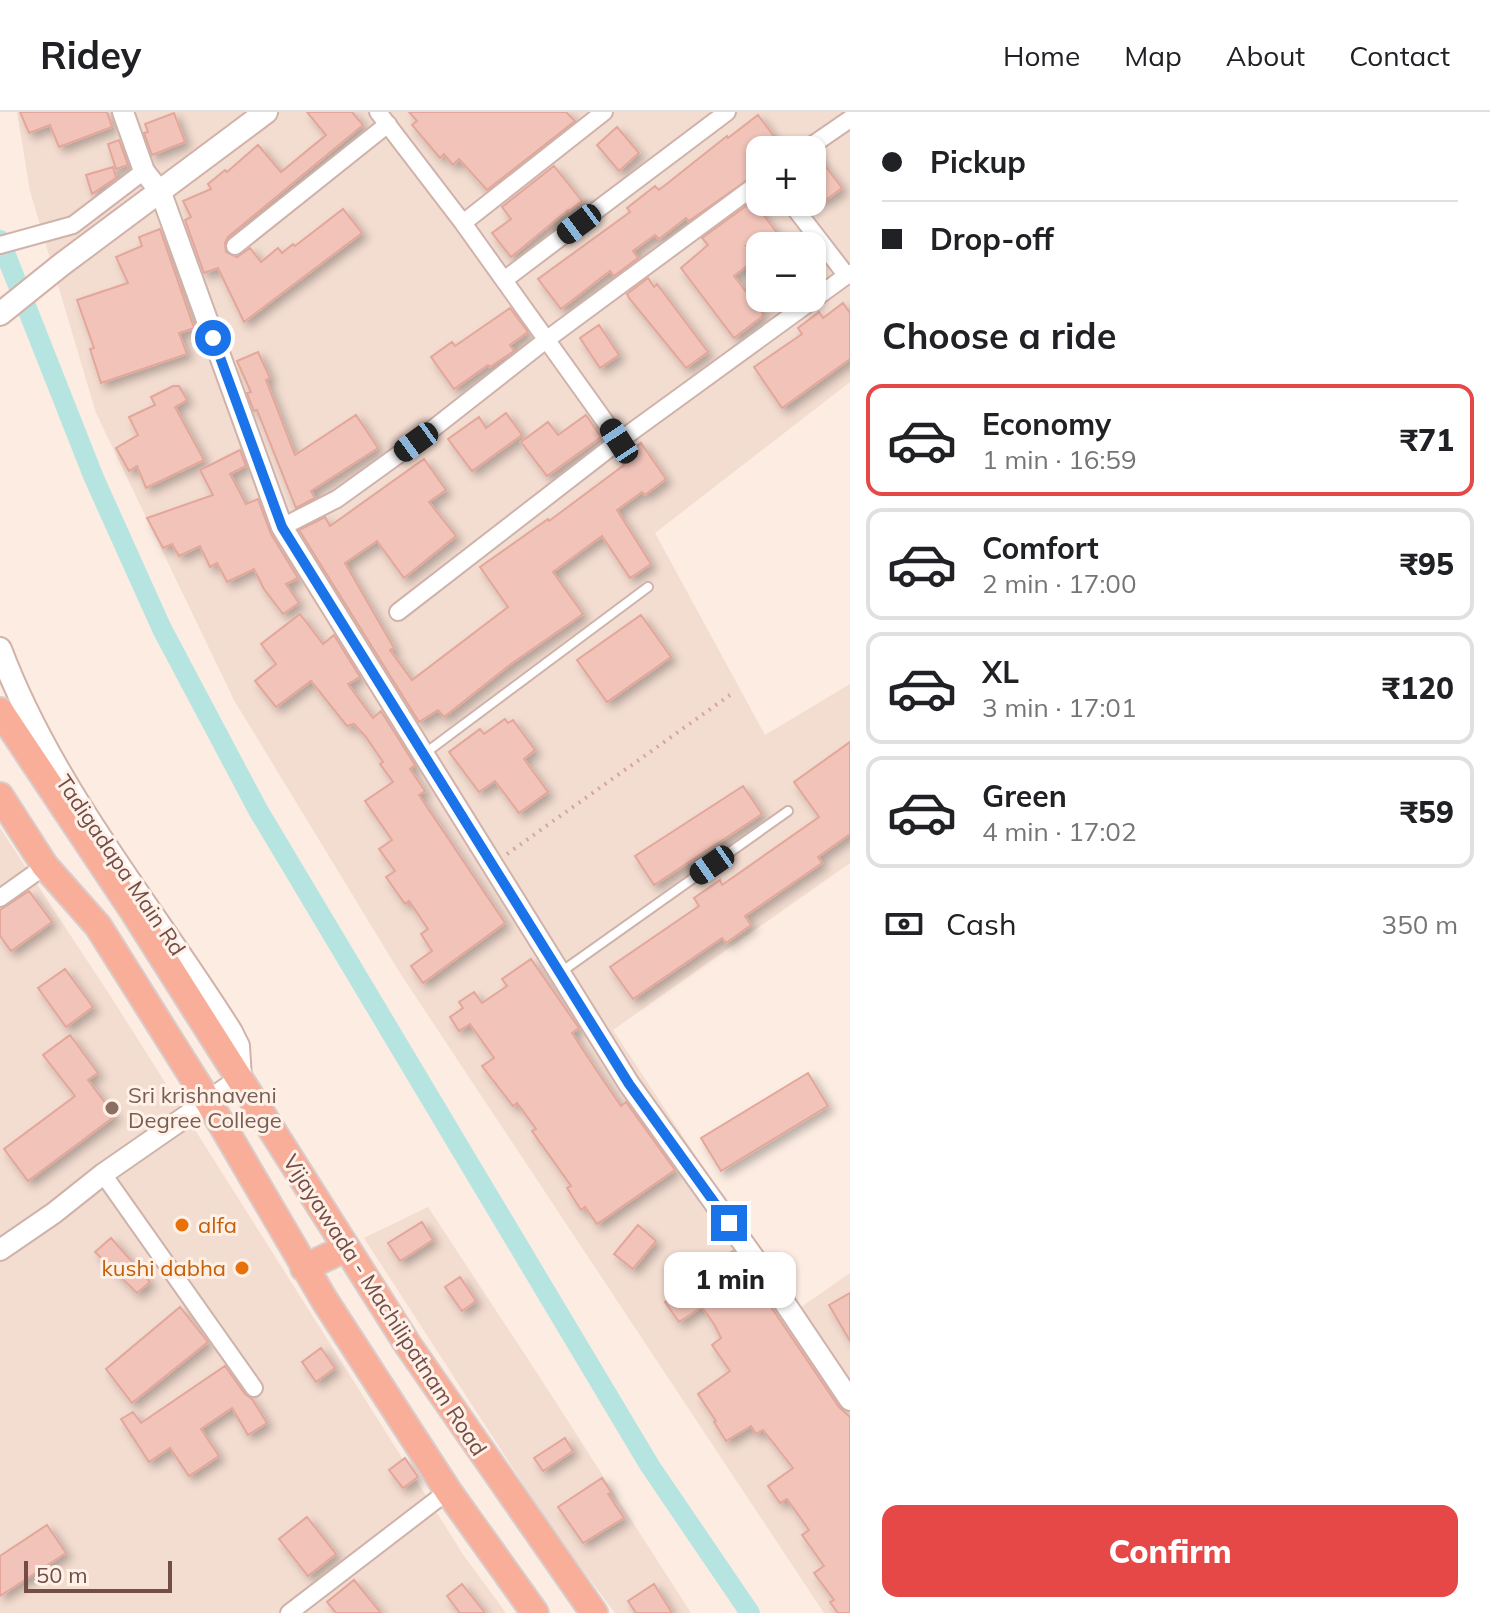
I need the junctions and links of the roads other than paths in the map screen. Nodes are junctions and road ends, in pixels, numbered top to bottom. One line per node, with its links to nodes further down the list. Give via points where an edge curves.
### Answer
1 (123, 112): 8 (street)
2 (266, 112): 10 (main road)
3 (604, 112): 12 (street)
4 (727, 112): 16 (street)
5 (383, 118): 12 (street); 14 (street)
6 (850, 119): 7 (street)
7 (825, 136)
8 (144, 171): 10 (street); 13 (street, via 73,225)
9 (746, 192): 18 (street)
10 (161, 193): 17 (main road); 20 (street)
11 (801, 216): 15 (street)
12 (463, 223): 16 (street)
13 (0, 245)
14 (235, 246)
15 (848, 274): 19 (street)
16 (504, 280): 18 (street)
17 (0, 314)
18 (546, 340): 19 (street); 20 (street, via 360,483)
19 (619, 441): 22 (street)
20 (282, 527): 25 (street)
21 (648, 587): 25 (lane)
22 (398, 612)
23 (0, 649): 31 (main road, Tadigadapa Main Rd, via 28,716 69,790 231,1032 238,1046)
24 (0, 711): 31 (highway, Vijayawada - Machilipatnam Road)
25 (423, 754): 30 (street)
26 (0, 796): 28 (highway, Vijayawada - Machilipatnam Road)
27 (788, 811): 30 (lane)
28 (45, 866): 29 (street); 32 (highway, Vijayawada - Machilipatnam Road, via 98,926)
29 (0, 898)
30 (560, 972): 37 (street, via 629,1084)
31 (240, 1079): 32 (street); 34 (highway, Vijayawada - Machilipatnam Road)
32 (208, 1101): 33 (street); 36 (highway, Vijayawada - Machilipatnam Road)
33 (103, 1174): 35 (street); 38 (street)
34 (346, 1248): 36 (highway); 43 (highway, Vijayawada - Machilipatnam Road)
35 (0, 1250)
36 (304, 1268): 40 (highway, Vijayawada - Machilipatnam Road)
37 (844, 1377): 39 (street)
38 (254, 1388)
39 (850, 1400)
40 (448, 1491): 41 (street); 42 (highway, Vijayawada - Machilipatnam Road)
41 (289, 1613)
42 (535, 1613)
43 (594, 1613)

